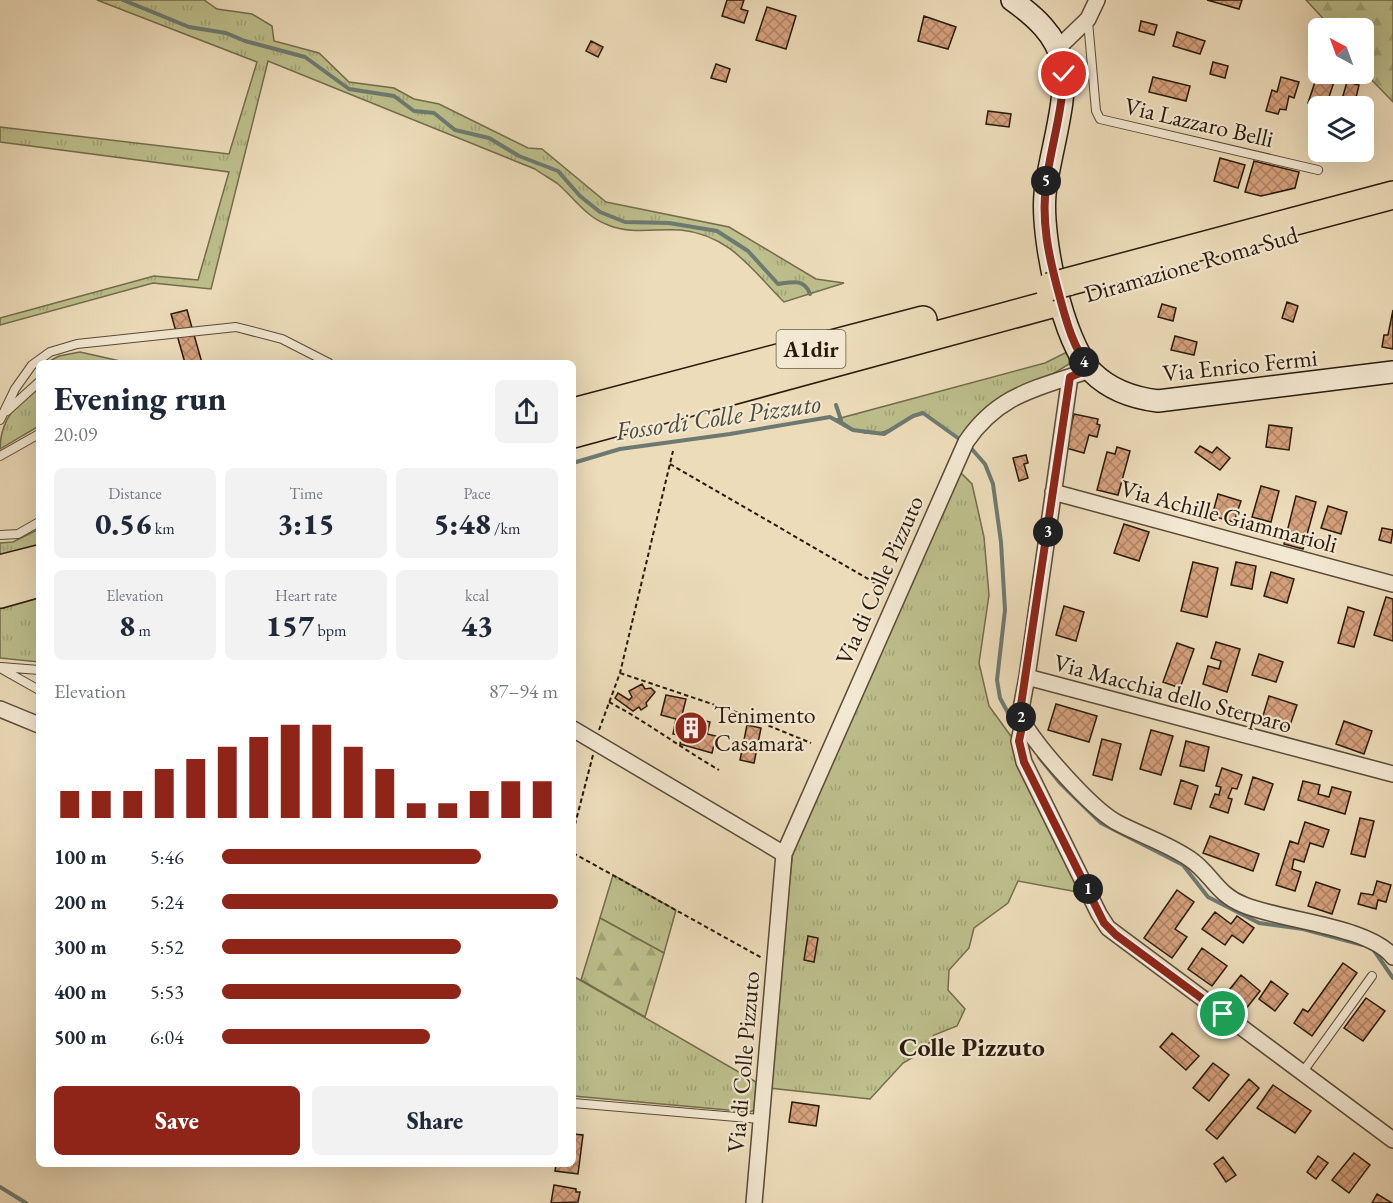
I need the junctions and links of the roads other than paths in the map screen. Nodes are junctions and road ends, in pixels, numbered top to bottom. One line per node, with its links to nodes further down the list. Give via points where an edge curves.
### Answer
1 (1012, 0): 4 (street, via 1038,21)
2 (1097, 0): 3 (street)
3 (1088, 19): 4 (street); 5 (lane, Via Lazzaro Belli, via 1096,111 1100,118)
4 (1058, 48): 12 (street, Via Enrico Fermi, via 1063,83 1044,221 1050,260 1077,349)
5 (1318, 170)
6 (1393, 195): 8 (highway, Diramazione Roma Sud / A1dir)
7 (1393, 208): 8 (highway, Diramazione Roma Sud / A1dir)
8 (1061, 292): 16 (highway, Diramazione Roma Sud / A1dir)
9 (39, 360): 10 (lane, via 50,352 77,344 236,327 282,339)
10 (324, 360)
11 (36, 362): 19 (lane, via 15,389)
12 (1090, 369): 13 (street, Via di Colle Pizzuto); 14 (street, Via Enrico Fermi, via 1120,392 1158,401)
13 (1070, 377): 24 (street, Via Macchia dello Sterparo); 41 (street, Via di Colle Pizzuto, via 1004,402 964,445)
14 (1388, 377)
15 (36, 384): 19 (lane)
16 (659, 400): 17 (lane); 18 (highway, Diramazione Roma Sud / A1dir); 20 (highway, Diramazione Roma Sud / A1dir); 21 (lane)
17 (576, 405)
18 (576, 412)
19 (1, 418)
20 (576, 433)
21 (603, 435)
22 (36, 436): 23 (lane)
23 (0, 456)
24 (1053, 492): 30 (street, Via Achille Giammarioli); 34 (street, Via Macchia dello Sterparo)
25 (36, 524): 26 (lane, via 18,534)
26 (0, 535)
27 (36, 560): 28 (highway)
28 (0, 569)
29 (36, 584): 31 (highway)
30 (1393, 584)
31 (0, 594)
32 (0, 668): 33 (lane); 35 (lane)
33 (36, 670)
34 (1027, 677): 37 (street, via 1021,709); 40 (street, Via Macchia dello Sterparo)
35 (36, 688)
36 (0, 709): 38 (street)
37 (1023, 722): 42 (street, via 1102,813 1189,858 1224,895 1256,909 1375,941); 44 (street, via 1019,741 1024,762 1104,923)
38 (36, 724)
39 (576, 731): 41 (street)
40 (1393, 774)
41 (784, 854): 46 (street, Via di Colle Pizzuto)
42 (1393, 957)
43 (1372, 976): 44 (lane)
44 (1302, 1072): 47 (street)
45 (576, 1103): 46 (lane)
46 (760, 1119): 48 (street, Via di Colle Pizzuto)
47 (1393, 1140)
48 (754, 1203)

